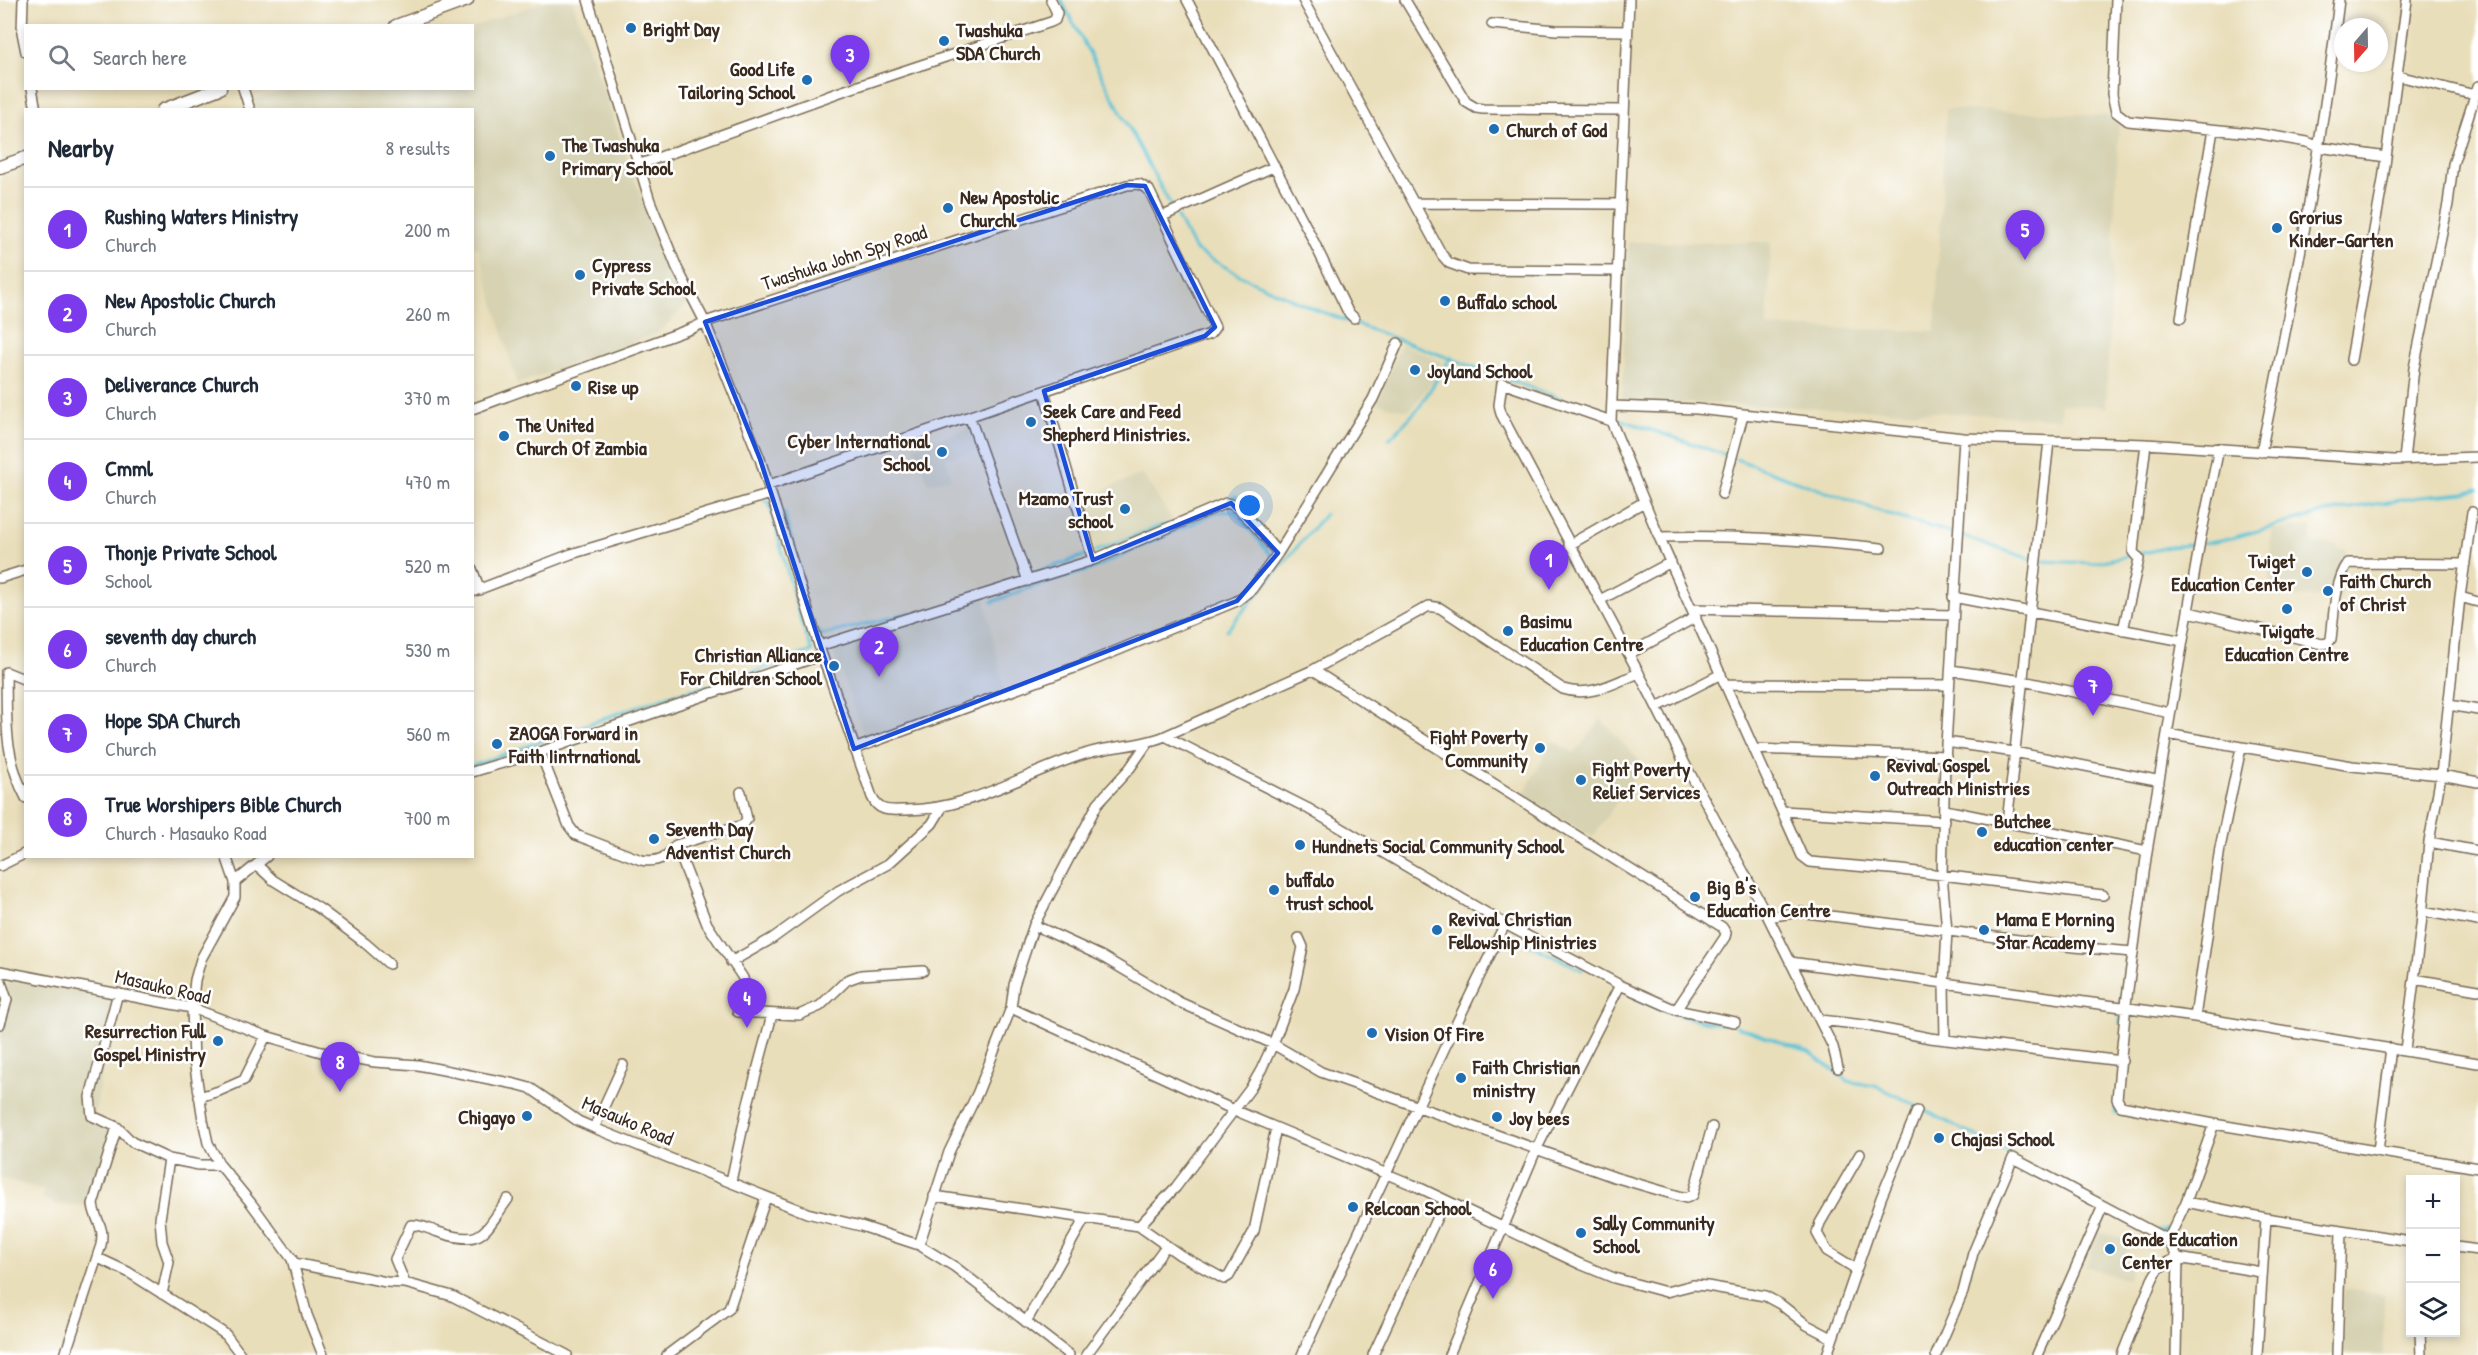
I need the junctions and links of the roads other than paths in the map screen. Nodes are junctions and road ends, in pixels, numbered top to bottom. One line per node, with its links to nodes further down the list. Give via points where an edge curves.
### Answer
1 (23, 0): 15 (street)
2 (467, 0): 12 (main road)
3 (588, 0): 30 (street)
4 (1051, 0): 30 (street, via 1057,16 1051,22)
5 (1187, 0): 32 (street)
6 (1303, 0): 33 (street)
7 (1405, 0): 25 (street, via 1471,106)
8 (1629, 0): 14 (street)
9 (2116, 0): 26 (street, via 2112,94 2116,112 2139,124)
10 (2339, 0): 27 (street)
11 (2407, 0): 16 (street)
12 (401, 24)
13 (1492, 24): 14 (street)
14 (1627, 31): 25 (street)
15 (24, 42)
16 (2398, 76): 20 (street); 28 (street)
17 (32, 90): 22 (street)
18 (215, 90): 23 (main road)
19 (244, 90): 24 (street)
20 (2477, 91): 21 (street)
21 (2475, 107): 54 (street, via 2453,164 2415,368)
22 (36, 108)
23 (168, 108)
24 (249, 108)
25 (1624, 110): 34 (street)
26 (2213, 130): 27 (street, via 2290,139); 38 (street)
27 (2319, 147): 28 (street); 52 (street)
28 (2386, 157): 41 (street)
29 (24, 159): 31 (main road)
30 (638, 165): 39 (street, via 677,268)
31 (0, 167)
32 (1273, 167): 35 (street); 37 (street)
33 (1415, 203): 34 (street); 36 (street, via 1442,255 1458,268)
34 (1620, 204): 36 (street)
35 (1163, 216): 39 (street, Twashuka John Spy Road, via 1149,190 1132,183); 42 (street, Twashuka John Spy Road, via 1213,323 1213,331)
36 (1618, 271): 43 (street)
37 (1354, 318)
38 (2181, 318)
39 (705, 321): 44 (street, Twashuka John Spy Road); 55 (street)
40 (1398, 343): 62 (street, via 1373,399)
41 (2351, 360)
42 (1044, 391): 46 (street); 63 (street)
43 (1612, 406): 45 (street); 47 (street)
44 (474, 408)
45 (1743, 415): 48 (street); 56 (street)
46 (970, 417): 55 (street); 68 (street)
47 (1611, 421): 57 (street); 60 (street, via 1502,384 1502,414)
48 (1964, 438): 49 (street); 70 (street)
49 (2049, 441): 50 (street); 74 (street)
50 (2146, 444): 51 (street); 78 (street, via 2133,552 2139,560)
51 (2219, 448): 52 (street); 75 (street)
52 (2261, 452): 54 (street)
53 (2478, 457): 54 (street)
54 (2404, 460)
55 (770, 490): 69 (street, via 571,554); 80 (street)
56 (1722, 494)
57 (1644, 502): 59 (street); 60 (street)
58 (2472, 512): 65 (street)
59 (1659, 537): 61 (street, via 1786,539); 64 (street)
60 (1569, 545): 72 (street)
61 (1881, 548)
62 (1278, 554): 63 (street, via 1235,506 1226,503); 99 (street, via 1252,589 1237,601 1072,669)
63 (1093, 560): 68 (street)
64 (1671, 562): 72 (street); 76 (street)
65 (2466, 564): 71 (street); 75 (street, via 2348,563 2337,593 2328,644)
66 (24, 571): 67 (street)
67 (0, 578)
68 (1028, 581): 80 (street)
69 (476, 591)
70 (1953, 597): 74 (street); 77 (street)
71 (2460, 597): 73 (street); 90 (street)
72 (1600, 600): 81 (street)
73 (2478, 602)
74 (2030, 612): 78 (street); 87 (street)
75 (2189, 612): 79 (street)
76 (1694, 613): 77 (street); 81 (street); 85 (street)
77 (1953, 615): 83 (street)
78 (2124, 630): 79 (street)
79 (2183, 641): 93 (street)
80 (820, 651): 99 (street); 101 (street)
81 (1629, 654): 84 (street)
82 (1313, 669): 84 (street, via 1429,606 1440,609 1563,689 1585,693); 95 (street); 149 (street, via 1722,927 1725,937)
83 (1951, 670): 87 (street); 89 (street)
84 (1639, 673): 91 (street)
85 (1721, 674): 88 (street); 91 (street)
86 (24, 679): 109 (street, via 6,672 7,746)
87 (2023, 681): 93 (street); 102 (street)
88 (1726, 684): 89 (street); 100 (street)
89 (1949, 685): 97 (street)
90 (2449, 705): 92 (street); 105 (street)
91 (1657, 708): 128 (street)
92 (2478, 710)
93 (2170, 713): 94 (street)
94 (2167, 734): 98 (street); 107 (street)
95 (1166, 736): 96 (street); 130 (street, via 1307,808)
96 (1148, 742): 110 (street, via 1085,754 1008,786); 131 (street, via 1098,803)
97 (1946, 742): 102 (street); 103 (street)
98 (2241, 748): 105 (street); 151 (street, via 2220,848)
99 (854, 749): 110 (street, via 872,797 883,810)
100 (1755, 749): 103 (street); 112 (street)
101 (540, 752): 104 (street); 116 (street, via 576,835 651,862 666,857)
102 (2013, 752): 107 (street); 114 (street)
103 (1946, 756): 111 (street)
104 (474, 771)
105 (2441, 775): 106 (street); 115 (street)
106 (2478, 782)
107 (2158, 783): 117 (street)
108 (741, 792): 116 (street, via 746,822)
109 (24, 794)
110 (943, 806): 135 (street, via 932,824 888,864 838,891 773,938)
111 (1945, 810): 113 (street); 114 (street)
112 (1783, 811): 113 (street); 124 (street, via 1807,861)
113 (1944, 821): 124 (street)
114 (2007, 823): 117 (street)
115 (2428, 842): 118 (street); 127 (street)
116 (676, 845): 135 (street, via 707,924)
117 (2147, 851): 134 (street)
118 (2478, 851)
119 (24, 854): 123 (street)
120 (227, 858): 125 (street)
121 (265, 858): 122 (street)
122 (257, 865): 125 (street); 137 (street)
123 (0, 866)
124 (1942, 875): 126 (street); 132 (street)
125 (235, 882): 146 (street, via 232,905 197,970)
126 (2103, 895)
127 (2422, 911): 129 (street); 141 (street)
128 (1768, 917): 132 (street, via 1799,912); 136 (street)
129 (2478, 921)
130 (1505, 924): 143 (street); 165 (street)
131 (1034, 925): 147 (street, via 1014,985); 157 (street, via 1101,956 1179,1002)
132 (1947, 931): 134 (street); 142 (street)
133 (1299, 938): 157 (street, via 1303,947 1299,971)
134 (2133, 952): 148 (street)
135 (731, 962): 150 (street, via 744,984 738,1012)
136 (1790, 962): 142 (street); 152 (street)
137 (389, 964)
138 (0, 971): 145 (street, Masauko Road)
139 (923, 971): 150 (street, via 861,975 835,989 810,1012)
140 (0, 979): 154 (street, via 7,1000)
141 (2414, 979): 144 (street); 159 (street)
142 (1944, 984): 148 (street); 156 (street)
143 (1620, 985): 149 (street); 173 (street)
144 (2478, 990)
145 (118, 993): 146 (street, Masauko Road); 169 (street, via 89,1102 92,1116)
146 (192, 1008): 155 (street, Masauko Road); 164 (street)
147 (1011, 1008): 166 (street); 181 (street)
148 (2126, 1008): 151 (street); 160 (street)
149 (1676, 1010): 153 (street)
150 (772, 1015): 180 (street)
151 (2194, 1017): 158 (street)
152 (1820, 1020): 156 (street); 163 (street)
153 (1735, 1022)
154 (0, 1024)
155 (266, 1036): 164 (street, via 244,1080); 171 (street, Masauko Road, via 356,1059 418,1065 515,1084 536,1092)
156 (1945, 1040): 160 (street)
157 (1273, 1044): 165 (street, via 1321,1072); 166 (street, via 1250,1089)
158 (2391, 1048): 159 (street); 174 (street)
159 (2405, 1050): 161 (street)
160 (2122, 1061): 168 (street, via 2117,1099 2121,1106)
161 (2478, 1063)
162 (623, 1065): 171 (street)
163 (1838, 1068)
164 (199, 1097): 177 (street, via 208,1143)
165 (1419, 1107): 173 (street); 179 (street)
166 (1234, 1110): 172 (street); 189 (street, via 1176,1187)
167 (1917, 1111): 201 (street)
168 (2214, 1124): 174 (street); 185 (street)
169 (117, 1127): 176 (street, via 132,1142); 198 (street, via 93,1204 103,1235)
170 (1712, 1127): 173 (street, via 1690,1198)
171 (594, 1128): 180 (street, Masauko Road)
172 (1276, 1128): 179 (street); 195 (street, via 1254,1232 1229,1276 1219,1278)
173 (1536, 1150): 190 (street)
174 (2378, 1151): 178 (street)
175 (1860, 1154): 201 (street, via 1817,1233 1827,1251)
176 (169, 1159): 177 (street); 204 (street, via 160,1219 169,1262)
177 (220, 1165): 200 (street)
178 (2478, 1168)
179 (1386, 1174): 184 (street); 215 (street)
180 (731, 1181): 182 (street, Masauko Road)
181 (934, 1196): 187 (street); 194 (street)
182 (766, 1197): 194 (street, Masauko Road); 212 (street, via 729,1309)
183 (508, 1199): 203 (street, via 486,1231 477,1237 460,1238 411,1225 395,1259)
184 (1444, 1200): 190 (street); 216 (street)
185 (2186, 1202): 188 (street); 192 (street)
186 (2103, 1206): 192 (street); 219 (street, via 2013,1158); 220 (street)
187 (1085, 1218): 189 (street); 205 (street)
188 (2266, 1218): 191 (street); 202 (street)
189 (1139, 1226): 195 (street)
190 (1502, 1228): 207 (street, via 1614,1278 1654,1289 1666,1292 1707,1286 1765,1296); 217 (street)
191 (2341, 1231): 193 (street); 224 (street)
192 (2168, 1240): 199 (street)
193 (2406, 1240)
194 (919, 1245): 205 (street, Masauko Road)
195 (1166, 1246): 214 (street)
196 (2460, 1248): 197 (street)
197 (2478, 1250)
198 (98, 1258): 204 (street); 208 (street)
199 (2178, 1258): 202 (street); 221 (street, via 2158,1269); 222 (street)
200 (294, 1263): 203 (street, via 386,1282); 210 (street, via 307,1315)
201 (1856, 1269): 207 (street)
202 (2261, 1272): 223 (street)
203 (405, 1282): 211 (street, via 452,1296)
204 (162, 1294): 209 (street, via 226,1335)
205 (1026, 1322): 213 (street, Masauko Road)
206 (2420, 1337): 225 (street)
207 (1832, 1338): 218 (street)
208 (65, 1355)
209 (241, 1355)
210 (323, 1355)
211 (567, 1355)
212 (667, 1355)
213 (1069, 1355)
214 (1086, 1355)
215 (1302, 1355)
216 (1373, 1355)
217 (1449, 1355)
218 (1827, 1355)
219 (1936, 1355)
220 (2037, 1355)
221 (2122, 1355)
222 (2176, 1355)
223 (2258, 1355)
224 (2337, 1355)
225 (2421, 1355)

